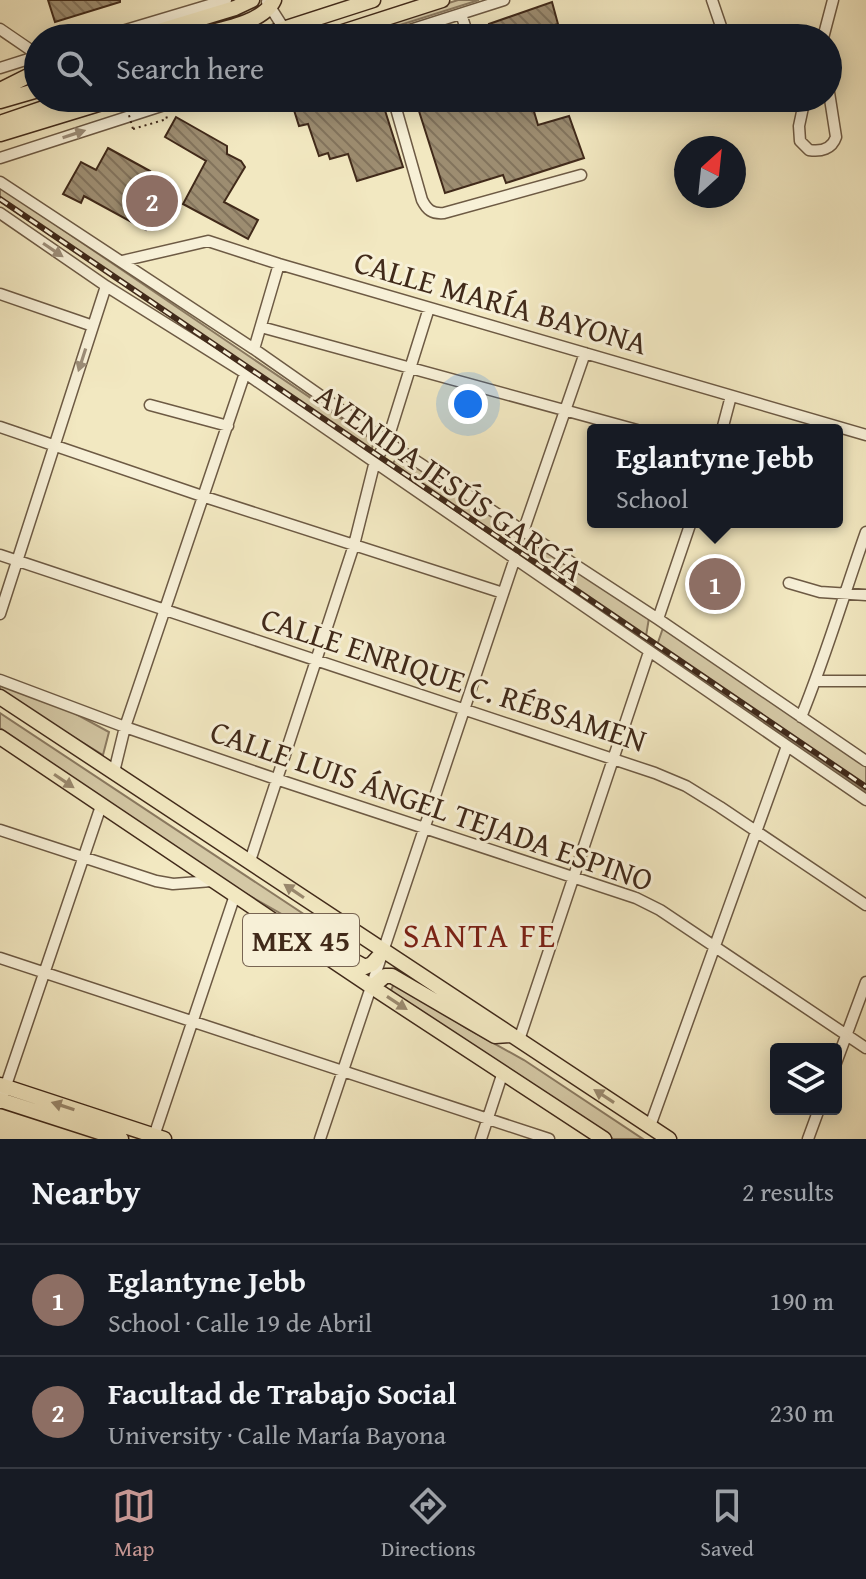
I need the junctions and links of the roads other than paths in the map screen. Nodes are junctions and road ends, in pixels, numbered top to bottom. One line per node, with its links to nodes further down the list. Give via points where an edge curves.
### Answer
1 (226, 0): 8 (street)
2 (252, 0): 12 (main road)
3 (373, 0): 15 (main road)
4 (442, 0): 16 (main road)
5 (504, 0): 10 (street)
6 (712, 0): 19 (street)
7 (833, 0): 20 (street)
8 (212, 3): 11 (street)
9 (270, 3): 13 (main road, via 251,20); 14 (street)
10 (461, 14): 17 (street); 18 (street)
11 (133, 24)
12 (182, 24)
13 (237, 24)
14 (282, 24)
15 (312, 24)
16 (367, 24)
17 (431, 24)
18 (464, 24)
19 (720, 24)
20 (827, 24)
21 (0, 29): 22 (street)
22 (24, 46)
23 (24, 60): 24 (street)
24 (0, 68)
25 (24, 78): 26 (main road)
26 (0, 90)
27 (24, 94): 28 (main road)
28 (0, 101)
29 (32, 112): 35 (main road)
30 (74, 112): 36 (main road)
31 (143, 112): 37 (street, one-way to 31)
32 (397, 112): 38 (street, via 422,200 434,213)
33 (802, 112): 34 (street, via 800,141 809,150 824,150 834,142)
34 (832, 112)
35 (0, 123)
36 (0, 134)
37 (0, 158)
38 (581, 175)
39 (0, 182): 41 (street, AVENIDA JESÚS GARCÍA)
40 (0, 213): 43 (street, AVENIDA JESÚS GARCÍA, one-way to 43)
41 (122, 261): 42 (street, CALLE MARÍA BAYONA, via 208,241); 48 (street, AVENIDA JESÚS GARCÍA)
42 (279, 264): 45 (street, CALLE MARÍA BAYONA); 47 (street)
43 (106, 286): 46 (street); 51 (street, AVENIDA JESÚS GARCÍA)
44 (0, 294): 46 (street)
45 (429, 308): 49 (street, CALLE MARÍA BAYONA); 50 (street)
46 (93, 326): 63 (street, one-way to 63)
47 (261, 327): 48 (street); 50 (street)
48 (254, 349): 62 (street, AVENIDA JESÚS GARCÍA)
49 (585, 353): 52 (street, CALLE MARÍA BAYONA); 54 (street)
50 (409, 368): 54 (street); 62 (street)
51 (245, 373): 58 (street); 64 (street, AVENIDA JESÚS GARCÍA)
52 (731, 396): 56 (street); 57 (street, CALLE MARÍA BAYONA)
53 (150, 405): 58 (street)
54 (564, 411): 55 (street); 67 (street)
55 (614, 424)
56 (724, 424)
57 (828, 424)
58 (228, 426): 65 (street)
59 (0, 427): 63 (street)
60 (843, 428): 61 (street, CALLE MARÍA BAYONA)
61 (866, 435)
62 (387, 442): 64 (street); 67 (street, AVENIDA JESÚS GARCÍA)
63 (54, 445): 65 (street); 72 (street)
64 (375, 461): 69 (street); 71 (street, AVENIDA JESÚS GARCÍA)
65 (205, 497): 69 (street); 77 (street)
66 (689, 528): 79 (street)
67 (524, 529): 79 (street, AVENIDA JESÚS GARCÍA)
68 (866, 532): 75 (street)
69 (354, 545): 74 (street); 81 (street)
70 (0, 555): 72 (street, CALLE ENRIQUE C. RÉBSAMEN)
71 (515, 558): 74 (street); 80 (street, AVENIDA JESÚS GARCÍA)
72 (17, 560): 77 (street, CALLE ENRIQUE C. RÉBSAMEN); 78 (street)
73 (789, 583): 75 (street)
74 (503, 593): 86 (street)
75 (843, 595): 76 (street); 83 (street)
76 (866, 595)
77 (164, 610): 81 (street, CALLE ENRIQUE C. RÉBSAMEN); 88 (street)
78 (0, 614)
79 (658, 619): 87 (street, AVENIDA JESÚS GARCÍA)
80 (649, 652): 90 (street, AVENIDA JESÚS GARCÍA); 91 (street)
81 (314, 661): 86 (street, CALLE ENRIQUE C. RÉBSAMEN); 94 (street)
82 (0, 680): 88 (street, CALLE LUIS ÁNGEL TEJADA ESPINO)
83 (815, 681): 84 (street); 87 (street)
84 (866, 681)
85 (0, 697): 93 (main road, MEX 45)
86 (464, 710): 91 (street, CALLE ENRIQUE C. RÉBSAMEN); 97 (street)
87 (801, 717): 92 (street, AVENIDA JESÚS GARCÍA)
88 (125, 727): 93 (street); 94 (street, CALLE LUIS ÁNGEL TEJADA ESPINO)
89 (0, 737): 96 (main road, MEX 45, one-way to 96)
90 (787, 746): 95 (street, AVENIDA JESÚS GARCÍA); 99 (street)
91 (613, 758): 99 (street, CALLE ENRIQUE C. RÉBSAMEN, via 686,786); 102 (street)
92 (866, 759)
93 (114, 772): 101 (main road, MEX 45)
94 (276, 779): 97 (street, CALLE LUIS ÁNGEL TEJADA ESPINO); 101 (street)
95 (866, 800)
96 (101, 806): 100 (street); 103 (main road, MEX 45)
97 (425, 829): 102 (street, CALLE LUIS ÁNGEL TEJADA ESPINO); 108 (street)
98 (0, 830): 100 (street)
99 (756, 832): 105 (street, CALLE ENRIQUE C. RÉBSAMEN); 107 (street)
100 (82, 858): 103 (street, via 173,884); 110 (street)
101 (250, 861): 108 (main road, MEX 45, one-way to 101)
102 (574, 877): 107 (street, CALLE LUIS ÁNGEL TEJADA ESPINO, via 660,910); 115 (street)
103 (212, 881): 104 (main road, MEX 45)
104 (235, 895): 106 (main road, MEX 45); 113 (street)
105 (866, 905)
106 (268, 917): 108 (main road, via 287,921 365,967); 112 (main road, MEX 45)
107 (714, 948): 114 (street, CALLE LUIS ÁNGEL TEJADA ESPINO); 123 (street)
108 (383, 952): 112 (street); 115 (main road, MEX 45)
109 (0, 958): 110 (street)
110 (44, 973): 113 (street); 120 (street)
111 (866, 982): 114 (street)
112 (372, 987): 115 (main road, via 392,976 495,1036); 118 (street); 119 (main road, MEX 45, one-way to 119)
113 (192, 1023): 118 (street); 124 (street)
114 (846, 1035): 116 (street); 117 (street, CALLE LUIS ÁNGEL TEJADA ESPINO)
115 (515, 1038): 123 (main road, MEX 45, one-way to 115)
116 (842, 1046)
117 (866, 1048)
118 (343, 1072): 122 (street); 126 (street)
119 (503, 1072): 122 (street); 129 (main road, MEX 45)
120 (1, 1095): 124 (main road, one-way to 120); 125 (main road)
121 (817, 1115): 131 (street)
122 (488, 1119): 127 (street); 128 (street)
123 (650, 1126): 130 (main road, MEX 45)
124 (157, 1138)
125 (121, 1139)
126 (320, 1139)
127 (481, 1139)
128 (549, 1139)
129 (604, 1139)
130 (669, 1139)
131 (808, 1139)

